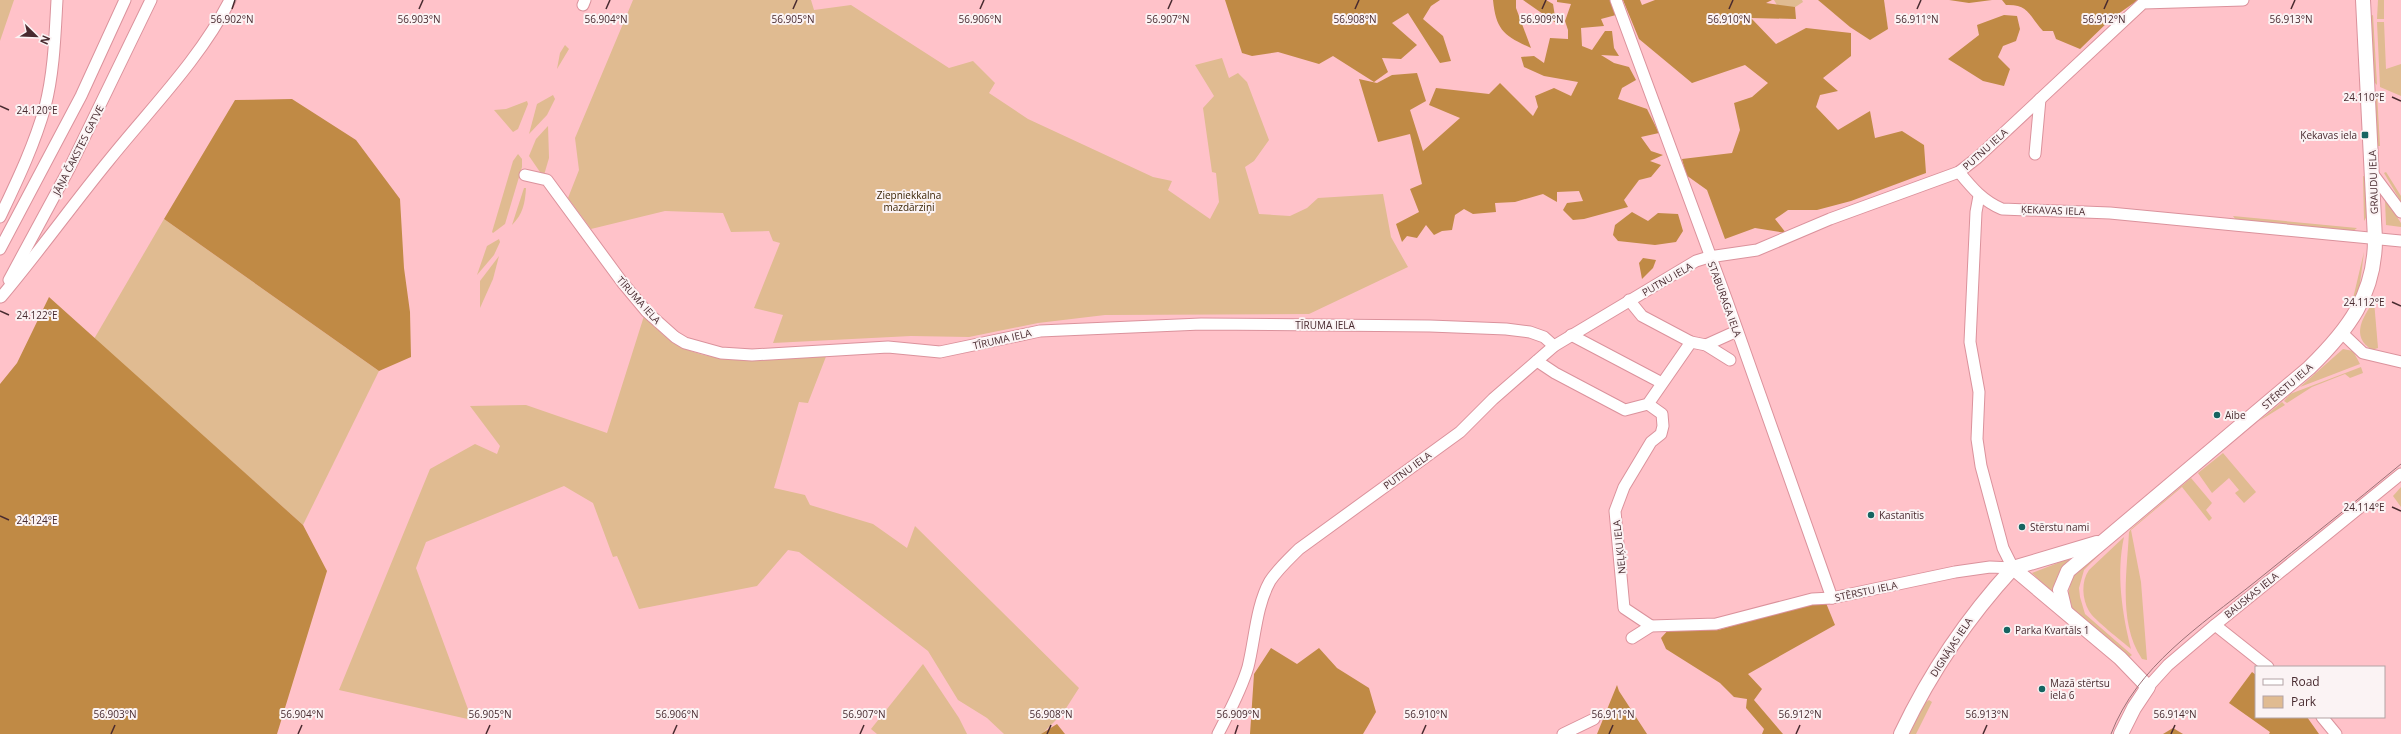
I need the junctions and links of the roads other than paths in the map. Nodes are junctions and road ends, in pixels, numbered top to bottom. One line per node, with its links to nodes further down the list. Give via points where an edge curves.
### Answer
1 (57, 0): 15 (street, via 53,55 45,106 29,156)
2 (125, 0): 18 (street, via 81,96)
3 (151, 0): 20 (street, JĀŅA ČAKSTES GATVE, via 69,169)
4 (230, 0): 20 (street, via 188,65 59,221)
5 (1616, 0): 19 (street, STABURAGA IELA)
6 (2243, 0): 8 (street, PUTNU IELA, via 2143,3)
7 (2363, 0): 11 (main road, GRAUDU IELA)
8 (2040, 99): 9 (street); 10 (street, PUTNU IELA)
9 (2035, 154)
10 (1959, 172): 13 (street, ĶEKAVAS IELA); 19 (street, PUTNU IELA, via 1830,219 1757,250)
11 (2372, 173): 14 (street); 16 (main road, GRAUDU IELA)
12 (525, 175): 27 (street, TĪRUMA IELA, via 547,180 622,282 654,319 685,343 721,353 752,355 888,346 940,352 1040,331 1201,324 1506,329 1530,332 1544,337)
13 (1979, 196): 16 (street, ĶEKAVAS IELA, via 1989,204 2002,208 2110,213); 35 (street, via 1976,212 1970,342 1979,392 1977,440 1981,466 2003,548)
14 (2401, 212)
15 (0, 217)
16 (2375, 239): 17 (street, ĶEKAVAS IELA); 23 (main road, GRAUDU IELA, via 2375,262 2367,291)
17 (2401, 241)
18 (0, 249)
19 (1709, 257): 21 (street, PUTNU IELA); 22 (street, STABURAGA IELA)
20 (0, 298)
21 (1629, 300): 24 (street, PUTNU IELA); 25 (street, via 1642,316)
22 (1737, 331): 26 (street); 36 (street, STABURAGA IELA)
23 (2342, 332): 30 (street, via 2362,353); 34 (main road, STĒRSTU IELA, via 2292,383)
24 (1571, 335): 27 (street, PUTNU IELA); 31 (street)
25 (1691, 342): 26 (street); 31 (street)
26 (1706, 345): 28 (street)
27 (1554, 346): 29 (street, PUTNU IELA)
28 (1730, 360)
29 (1537, 361): 32 (street, via 1625,410); 45 (street, PUTNU IELA, via 1460,432 1299,549 1283,564 1270,581 1263,599 1240,691)
30 (2401, 362)
31 (1662, 383): 32 (street)
32 (1648, 404): 39 (street, NEĻĶU IELA, via 1662,414 1664,426 1661,434 1651,442 1624,487 1615,511 1624,608)
33 (2401, 474): 38 (street, BAUSKAS IELA)
34 (2101, 541): 35 (main road, STĒRSTU IELA); 37 (main road, STĒRSTU IELA, via 2064,577 2060,590)
35 (2013, 568): 36 (street, STĒRSTU IELA, via 1990,567 1955,572); 37 (main road); 47 (main road, DIGNĀJAS IELA, via 1966,623 1915,706)
36 (1832, 598): 39 (street, STĒRSTU IELA, via 1812,599 1716,624)
37 (2065, 611): 42 (main road, via 2120,658)
38 (2215, 625): 41 (street); 42 (street, BAUSKAS IELA, via 2168,665)
39 (1651, 626): 40 (street)
40 (1632, 638)
41 (2267, 666)
42 (2148, 687): 48 (main road, BAUSKAS IELA)
43 (2323, 718): 49 (street)
44 (1594, 719): 46 (street)
45 (1218, 734)
46 (1563, 734)
47 (1901, 734)
48 (2121, 734)
49 (2336, 734)

